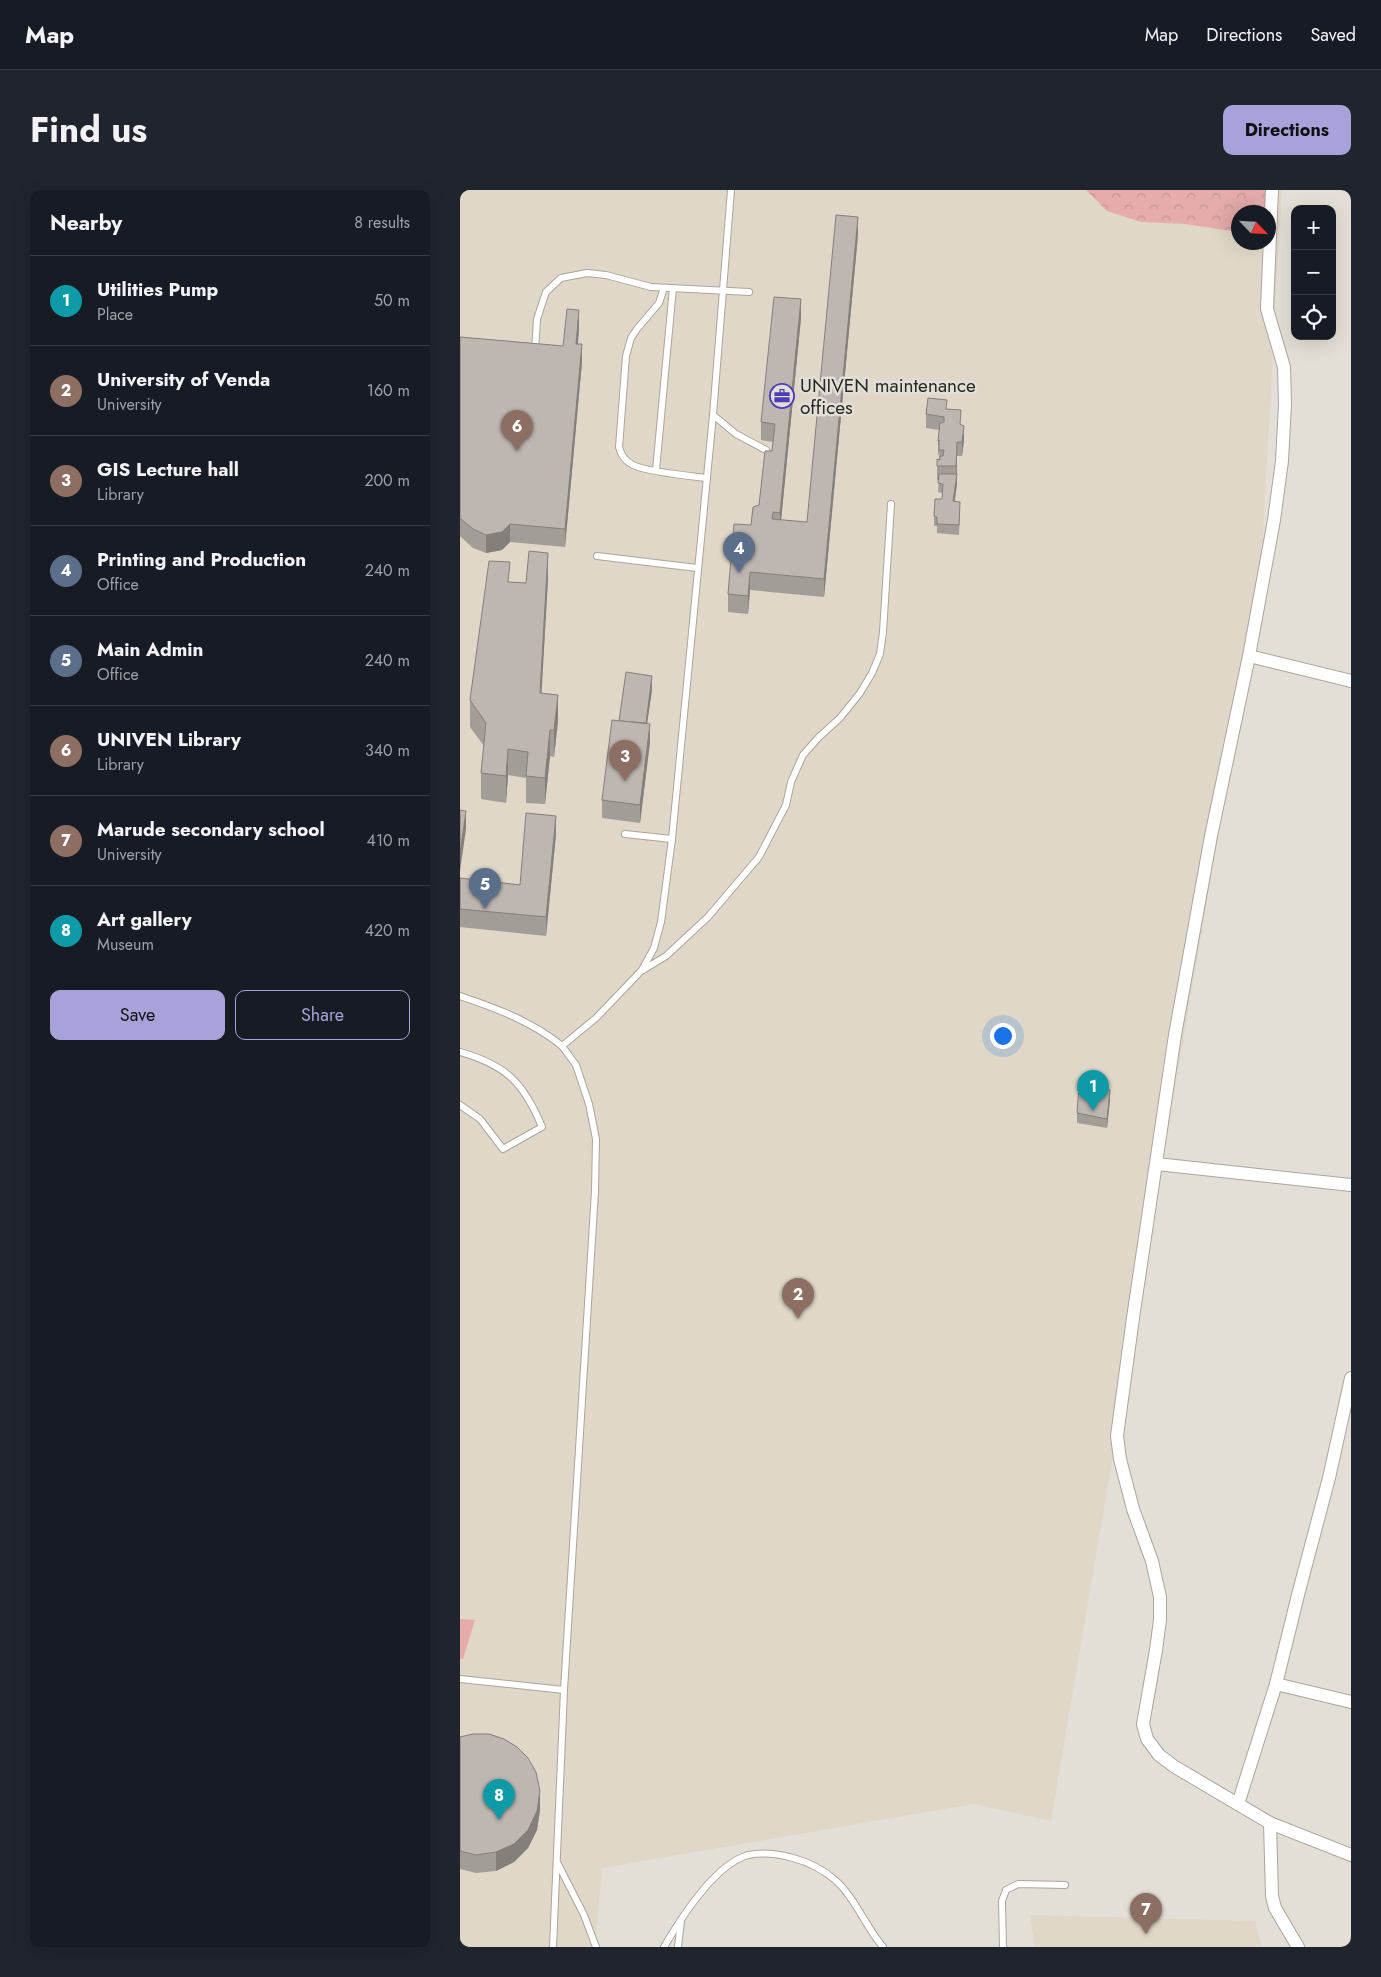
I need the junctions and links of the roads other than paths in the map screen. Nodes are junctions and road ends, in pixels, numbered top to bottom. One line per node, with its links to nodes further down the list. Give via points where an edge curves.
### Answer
1 (731, 190): 5 (lane)
2 (1272, 190): 15 (street, via 1267,310 1284,367 1285,404 1274,520)
3 (664, 288): 4 (lane); 7 (lane, via 606,275 561,278 546,292 537,319); 10 (lane, via 659,303 631,338 626,356 619,448 621,455 633,465)
4 (673, 288): 5 (lane); 10 (lane)
5 (722, 290): 6 (lane); 8 (lane)
6 (749, 292)
7 (534, 362)
8 (713, 415): 9 (lane, via 736,434); 11 (lane)
9 (766, 450)
10 (656, 470): 11 (lane)
11 (707, 478): 14 (lane)
12 (892, 504): 19 (lane, via 880,654 872,673 840,718 803,755 791,782 786,805 759,857 701,924 666,956)
13 (597, 556): 14 (lane)
14 (697, 568): 18 (lane)
15 (1248, 656): 16 (street); 24 (street, via 1202,882 1175,1035)
16 (1351, 681)
17 (624, 834): 18 (lane)
18 (672, 839): 19 (lane, via 661,922 654,948)
19 (642, 970): 21 (lane, via 596,1018)
20 (460, 996): 21 (lane, via 512,1016)
21 (562, 1046): 29 (lane, via 576,1065 589,1104 596,1140)
22 (460, 1052): 23 (lane, via 484,1059 510,1075 534,1106 542,1127 503,1149 480,1119)
23 (460, 1105)
24 (1157, 1164): 25 (street); 31 (street, via 1117,1436 1133,1509 1152,1561 1160,1597 1156,1650 1143,1724 1159,1755)
25 (1351, 1185)
26 (1351, 1378): 28 (street, via 1330,1478)
27 (460, 1679): 29 (lane)
28 (1276, 1684): 30 (street); 31 (street)
29 (564, 1690): 34 (lane)
30 (1351, 1702)
31 (1238, 1804): 32 (street)
32 (1270, 1823): 33 (street); 43 (street, via 1272,1896 1275,1908)
33 (1351, 1854)
34 (557, 1862): 37 (lane); 38 (lane)
35 (1066, 1884): 42 (lane, via 1018,1884 1006,1890 1002,1901)
36 (681, 1918): 39 (lane); 40 (lane); 41 (lane, via 723,1869 748,1856 778,1854 819,1868 835,1880)
37 (553, 1947)
38 (596, 1947)
39 (664, 1947)
40 (678, 1947)
41 (883, 1947)
42 (1003, 1947)
43 (1298, 1947)

